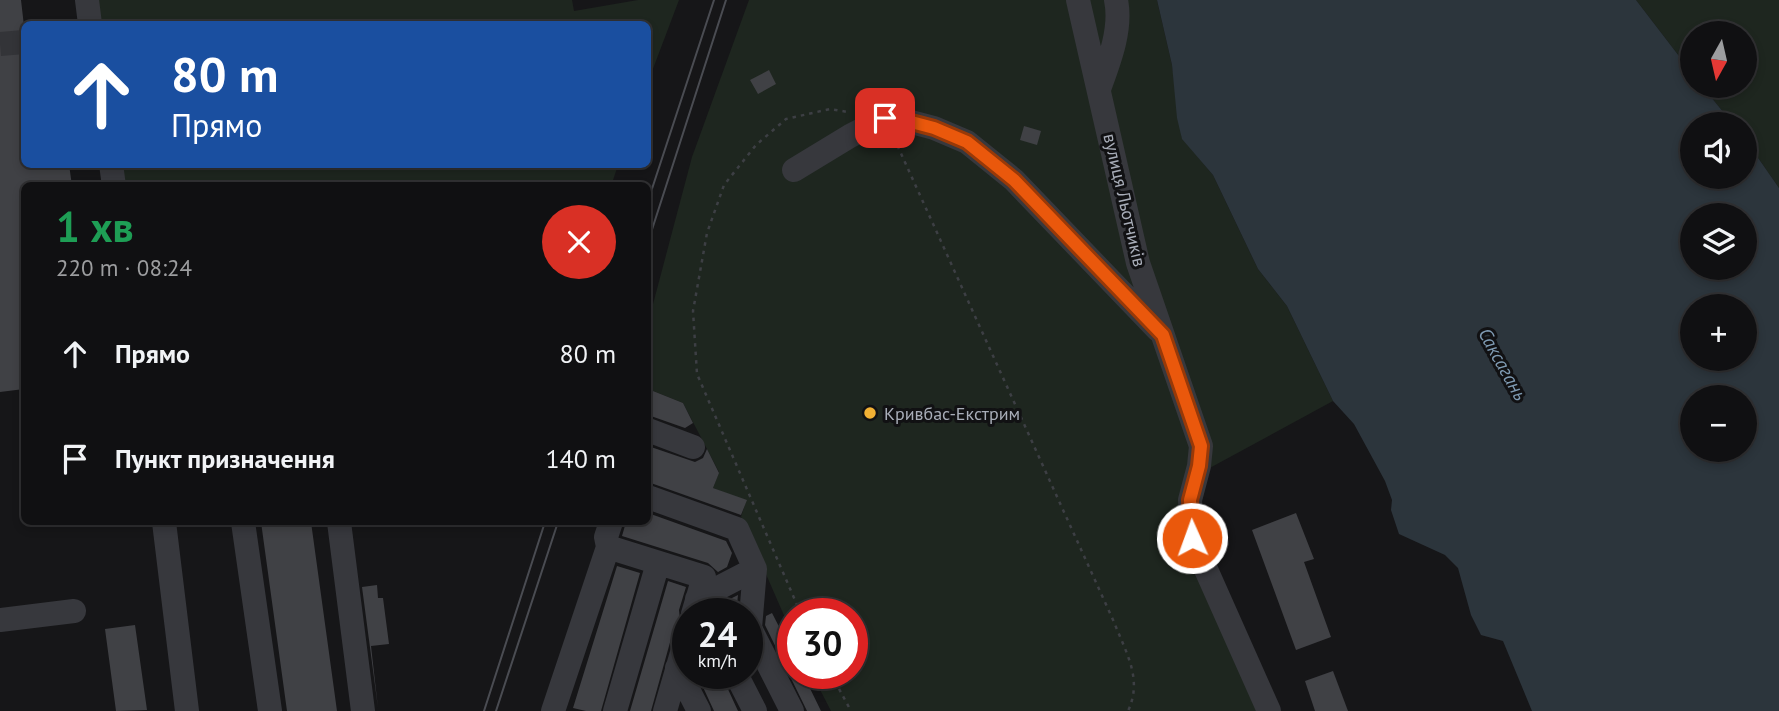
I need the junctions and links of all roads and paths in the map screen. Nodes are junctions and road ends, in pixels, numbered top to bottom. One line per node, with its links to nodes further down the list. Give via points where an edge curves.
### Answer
1 (87, 0): 4 (street)
2 (1078, 0): 5 (street, вулиця Льотчиків)
3 (1116, 0): 5 (street, via 1113,46)
4 (90, 21)
5 (1099, 89): 9 (street, вулиця Льотчиків, via 1138,263)
6 (852, 113): 22 (path, via 830,110 786,120 756,145 724,185 707,233 693,311 697,374)
7 (885, 118): 8 (street); 9 (street, via 934,128 967,142 1014,180); 39 (path, via 1114,622 1135,677)
8 (794, 170)
9 (1163, 335): 40 (street, вулиця Льотчиків, via 1201,446 1190,500 1192,538)
10 (651, 431): 11 (street)
11 (693, 447)
12 (651, 498): 19 (street, via 737,529)
13 (164, 525): 30 (street)
14 (243, 525): 31 (street)
15 (339, 525): 32 (street)
16 (610, 525): 17 (street)
17 (608, 547): 18 (street); 29 (street)
18 (659, 563): 20 (street, via 704,577); 33 (street)
19 (755, 569): 21 (street); 37 (street, via 750,628)
20 (701, 598)
21 (714, 598)
22 (794, 598)
23 (74, 611): 24 (street)
24 (0, 620)
25 (672, 686): 34 (street)
26 (688, 689): 35 (street)
27 (744, 689): 36 (street)
28 (839, 689): 38 (path)
29 (557, 710)
30 (187, 711)
31 (271, 711)
32 (363, 711)
33 (615, 711)
34 (665, 711)
35 (699, 711)
36 (755, 711)
37 (792, 711)
38 (850, 711)
39 (1128, 711)
40 (1269, 711)

